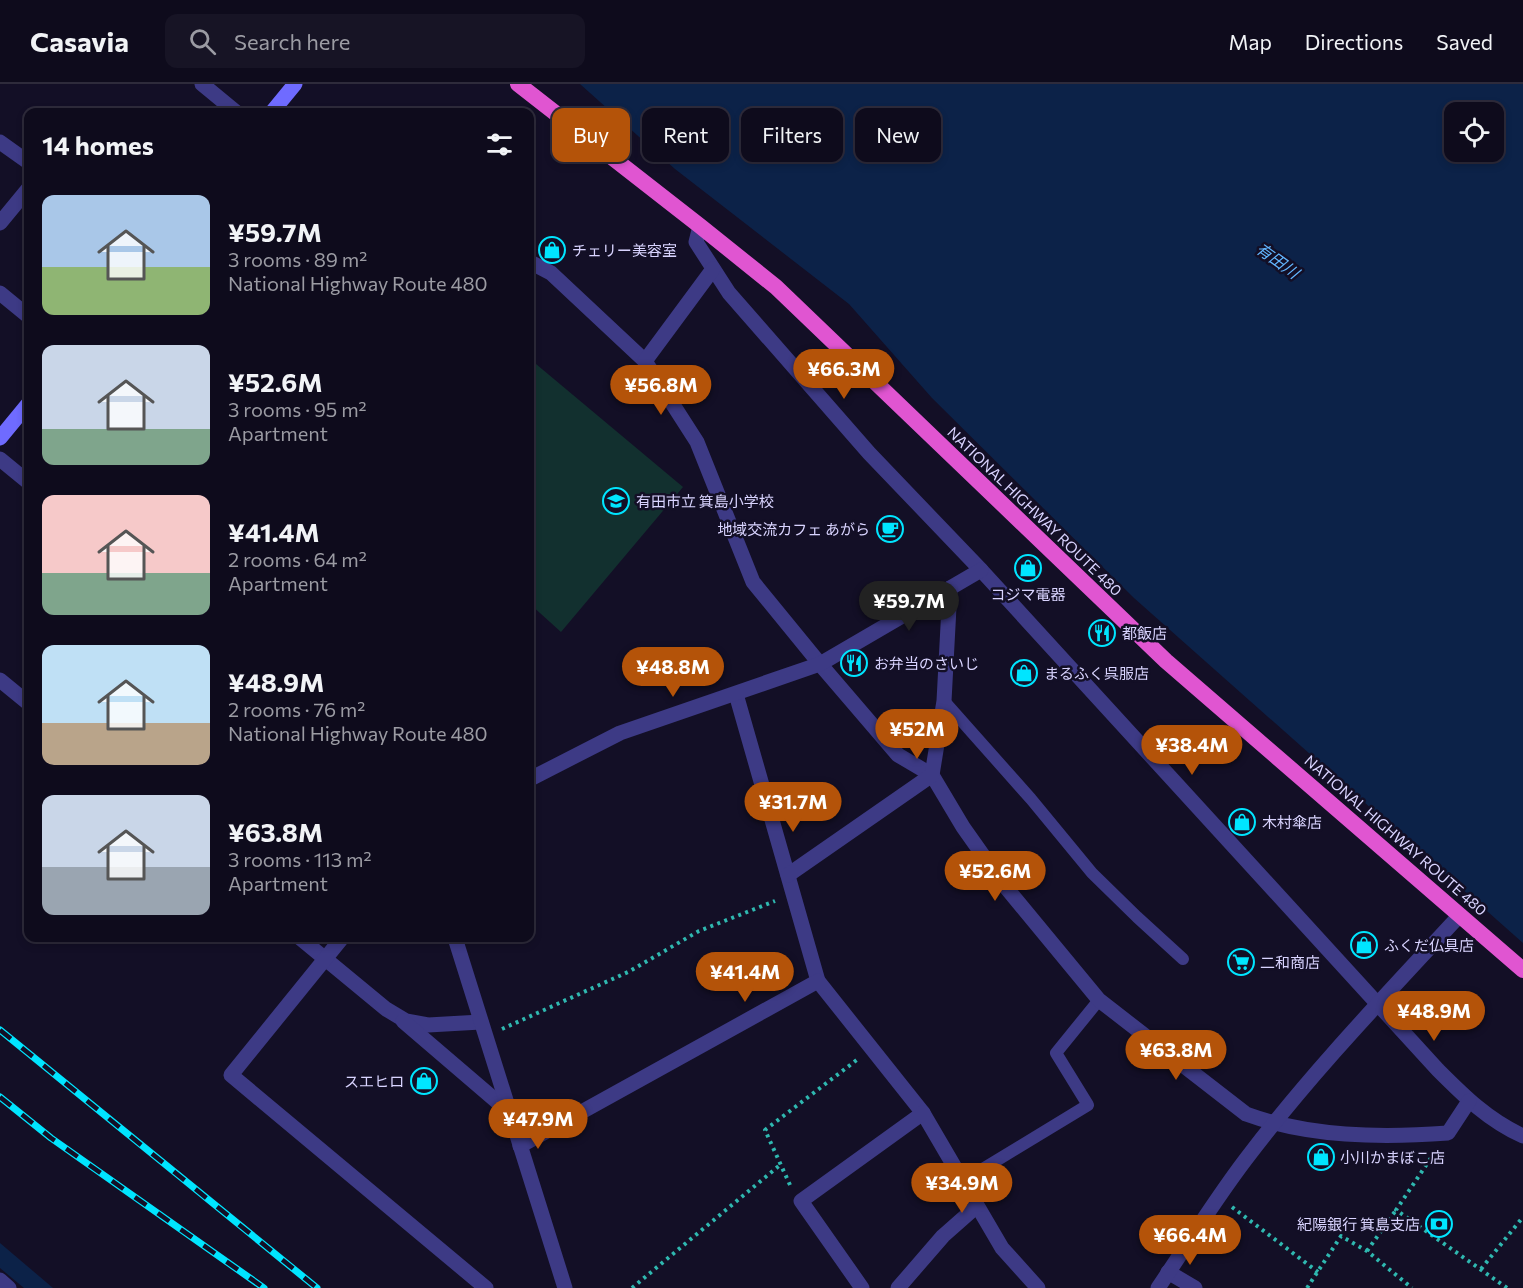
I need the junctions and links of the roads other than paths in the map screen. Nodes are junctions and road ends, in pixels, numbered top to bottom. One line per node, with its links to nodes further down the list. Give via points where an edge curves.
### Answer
1 (202, 84): 4 (street)
2 (295, 84): 5 (main road)
3 (518, 84): 10 (highway, NATIONAL HIGHWAY ROUTE 480)
4 (231, 108)
5 (275, 108)
6 (0, 142): 7 (street)
7 (24, 159)
8 (24, 194): 9 (street)
9 (0, 223)
10 (700, 225): 12 (street, via 696,242); 30 (highway, NATIONAL HIGHWAY ROUTE 480, via 776,287 1166,661)
11 (534, 264): 15 (street, via 551,273)
12 (713, 269): 15 (street); 20 (street, via 729,293 868,453)
13 (0, 293): 14 (street)
14 (24, 313)
15 (645, 361): 22 (street, via 697,442 753,582)
16 (24, 409): 17 (main road)
17 (0, 438)
18 (0, 459): 19 (street)
19 (24, 479)
20 (981, 570): 21 (street); 39 (street)
21 (950, 588): 22 (street); 26 (street)
22 (819, 664): 24 (street); 27 (street, via 898,755)
23 (0, 680): 25 (street)
24 (736, 694): 28 (street, via 620,733); 29 (street)
25 (24, 700)
26 (944, 701): 27 (street); 35 (lane, via 1092,873)
27 (932, 775): 29 (street); 38 (street, via 1004,885)
28 (534, 777)
29 (788, 875): 37 (street)
30 (1460, 915): 36 (highway, NATIONAL HIGHWAY ROUTE 480); 39 (street)
31 (305, 942): 34 (street)
32 (339, 942): 34 (street)
33 (456, 942): 41 (street)
34 (325, 959): 40 (street); 53 (street, via 231,1075)
35 (1184, 959)
36 (1523, 970)
37 (818, 981): 44 (street); 47 (street)
38 (1099, 1000): 45 (street, via 1246,1114); 48 (lane, via 1056,1053 1088,1105)
39 (1377, 1005): 42 (street); 45 (street)
40 (396, 1016): 41 (street, via 428,1025); 43 (street)
41 (481, 1022): 43 (street)
42 (1470, 1101): 45 (street, via 1448,1133 1359,1135); 46 (street, via 1500,1125)
43 (508, 1111): 47 (street)
44 (923, 1113): 48 (street); 55 (street, via 801,1201)
45 (1273, 1124): 50 (street)
46 (1523, 1136)
47 (520, 1146): 54 (street)
48 (963, 1181): 49 (street)
49 (977, 1206): 56 (street, via 943,1236); 57 (street, via 1002,1248)
50 (1168, 1272): 58 (street); 59 (street)
51 (0, 1280): 52 (street)
52 (9, 1288)
53 (486, 1288)
54 (564, 1288)
55 (862, 1288)
56 (898, 1288)
57 (1038, 1288)
58 (1158, 1288)
59 (1195, 1288)

